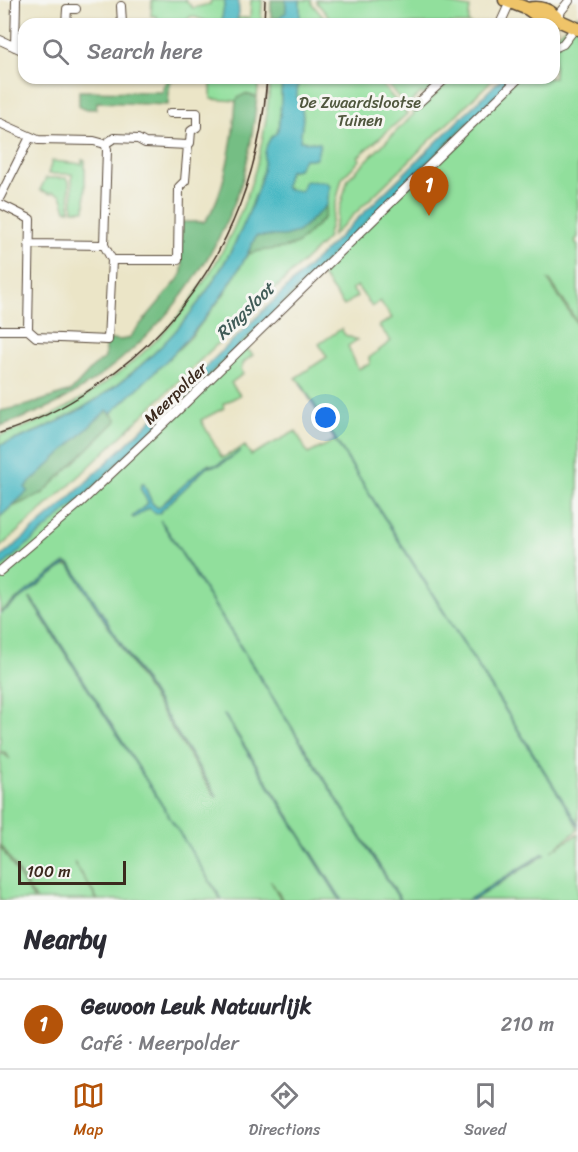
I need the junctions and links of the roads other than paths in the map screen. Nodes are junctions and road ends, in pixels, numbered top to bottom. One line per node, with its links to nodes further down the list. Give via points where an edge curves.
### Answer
1 (16, 0): 13 (street)
2 (507, 1): 8 (street); 9 (main road)
3 (569, 1): 10 (street, via 561,11)
4 (122, 6): 7 (street)
5 (76, 9): 6 (street, via 67,9)
6 (66, 18)
7 (122, 18)
8 (502, 18)
9 (540, 18)
10 (569, 24): 12 (street)
11 (0, 40): 13 (street)
12 (560, 45)
13 (15, 47): 14 (street)
14 (18, 48)
15 (440, 84): 17 (street)
16 (513, 84): 30 (street, Meerpolder, via 175,413 80,503)
17 (415, 106)
18 (170, 113): 22 (street, via 197,113 197,128 190,131)
19 (0, 123): 20 (street)
20 (30, 137): 21 (street); 23 (street)
21 (105, 144): 22 (street, via 114,138); 26 (street)
22 (188, 145): 27 (street, via 185,181 179,187 178,260)
23 (0, 197)
24 (0, 204): 25 (street, via 30,219)
25 (29, 244): 26 (street); 29 (street)
26 (104, 245): 27 (street)
27 (112, 260): 29 (street, via 108,339 36,337)
28 (0, 330): 29 (street)
29 (28, 330)
30 (0, 571)

